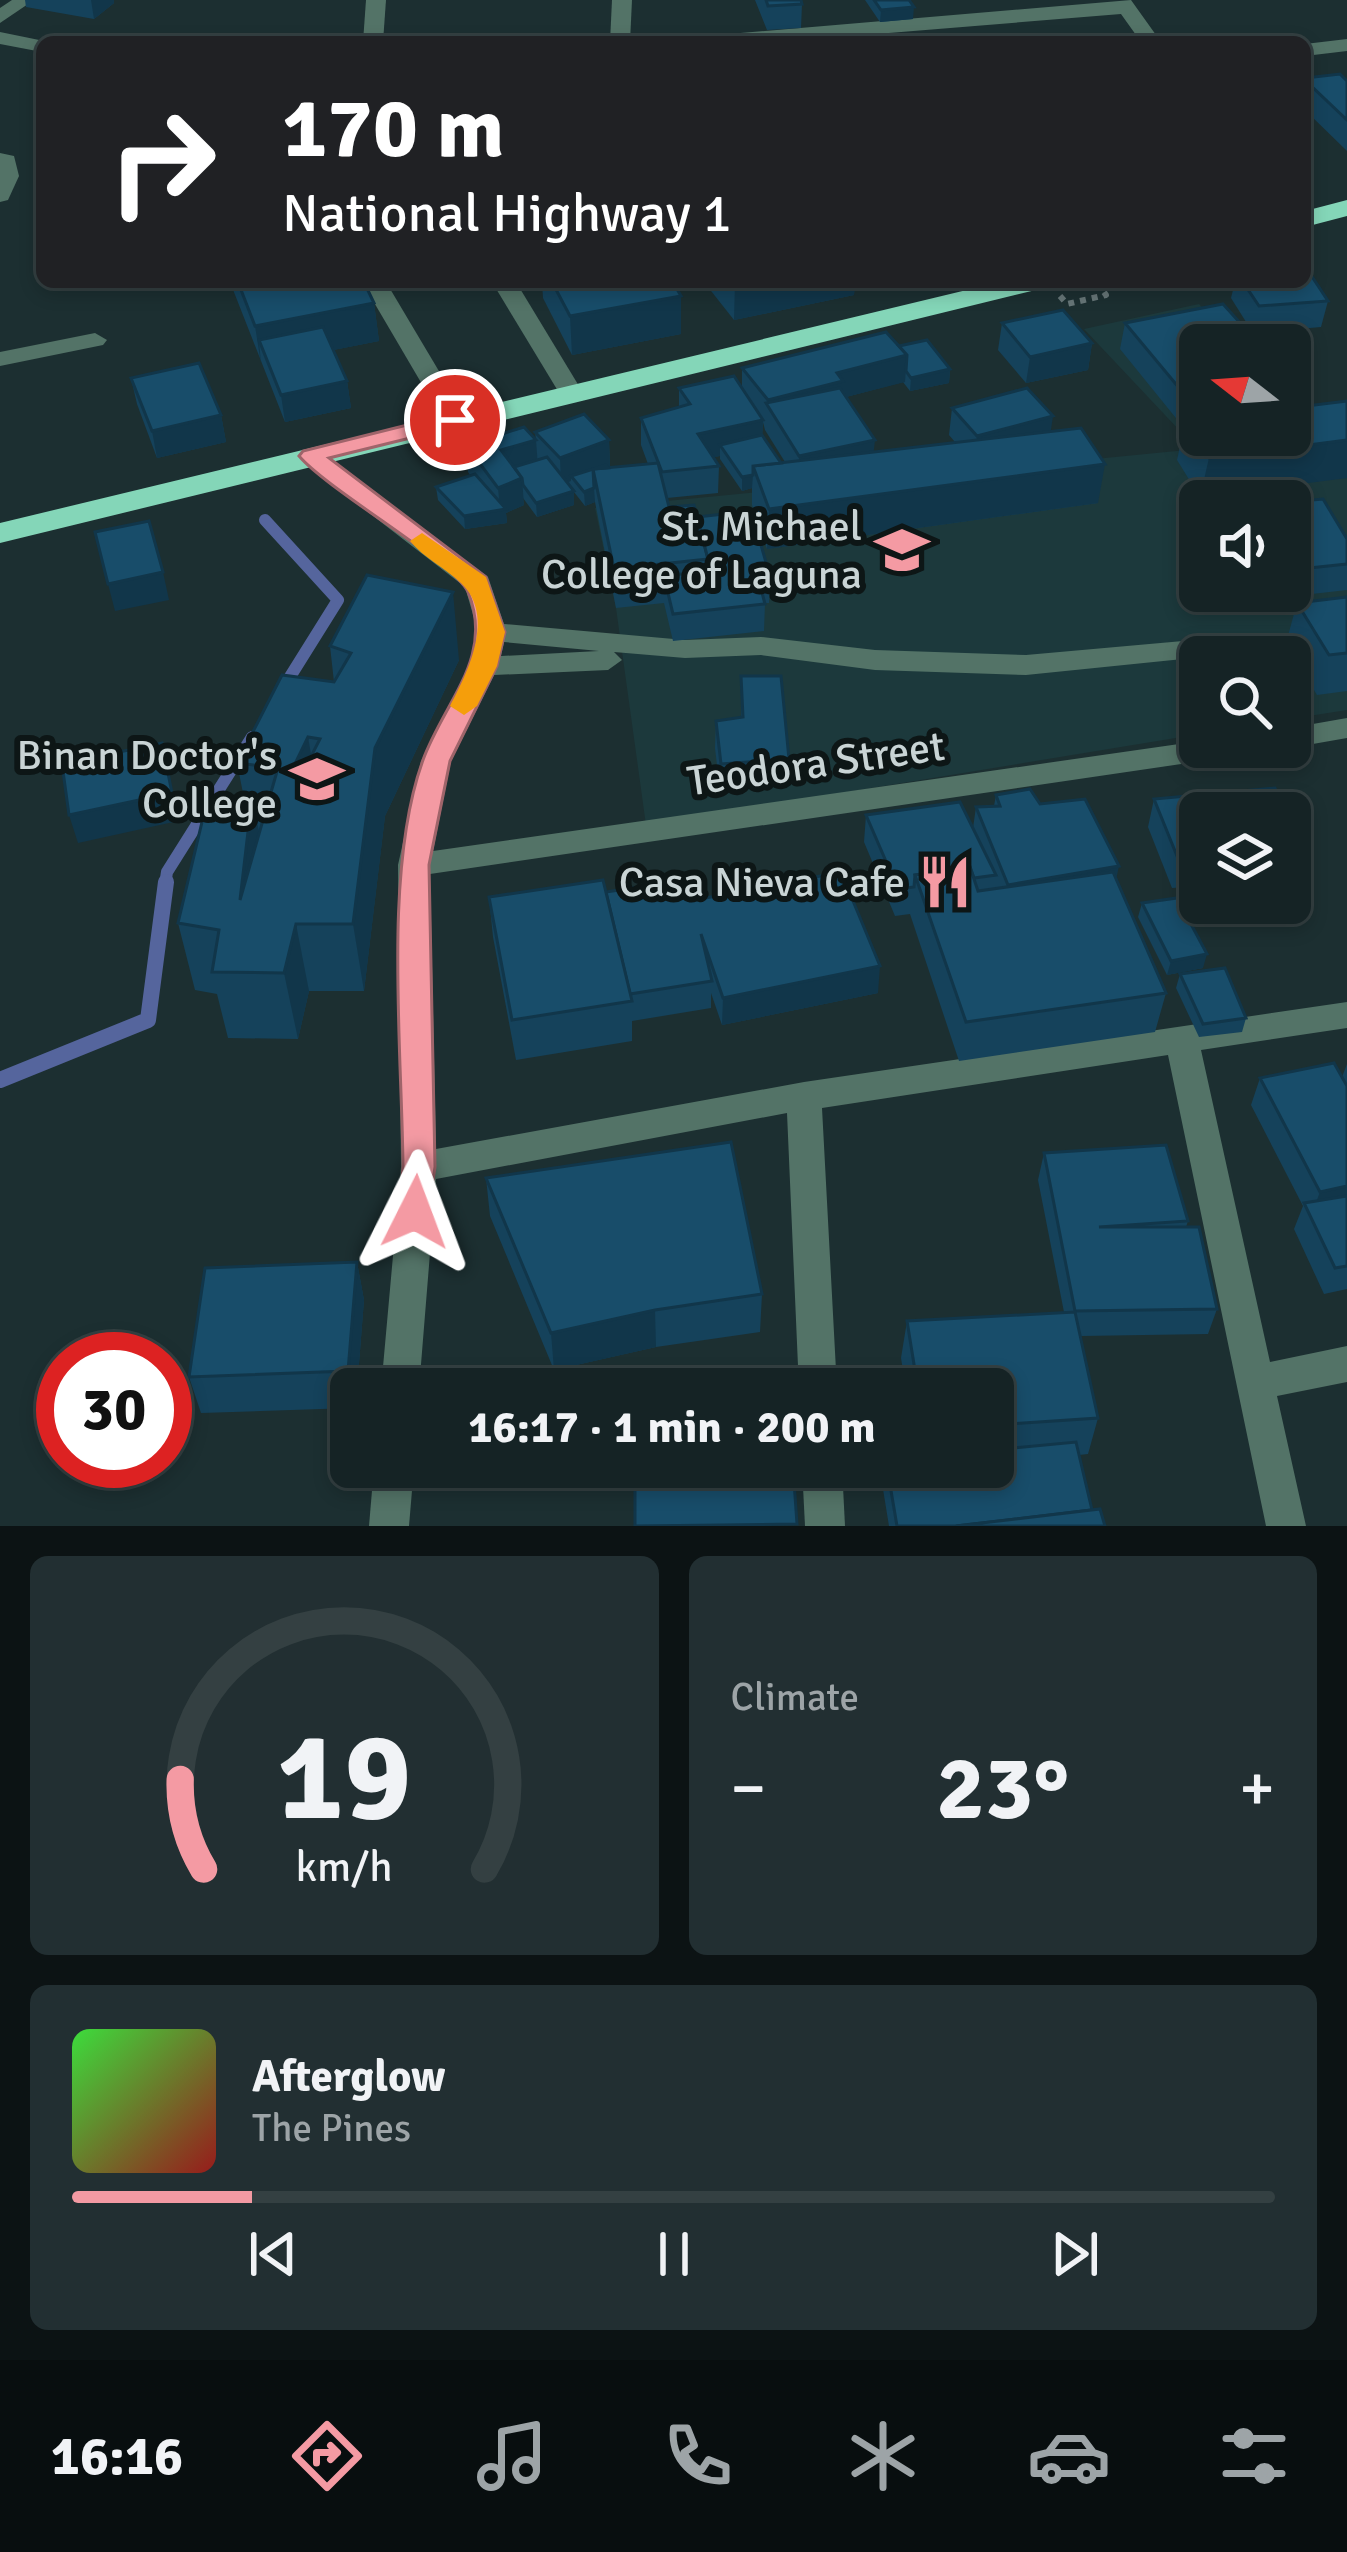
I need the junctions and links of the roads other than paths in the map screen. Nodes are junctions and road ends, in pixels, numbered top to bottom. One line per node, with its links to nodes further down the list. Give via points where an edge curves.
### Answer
1 (24, 0): 5 (street)
2 (376, 0): 6 (street)
3 (622, 0): 7 (street)
4 (1123, 4): 8 (street); 9 (street)
5 (0, 17)
6 (374, 36)
7 (620, 36)
8 (771, 36)
9 (1146, 36)
10 (0, 38): 11 (street)
11 (36, 45)
12 (1347, 45): 13 (street)
13 (1311, 49)
14 (0, 159): 15 (street, via 8,176)
15 (0, 195)
16 (1347, 208): 17 (highway)
17 (1311, 217)
18 (378, 288): 24 (street)
19 (509, 288): 23 (street)
20 (1008, 288): 23 (highway)
21 (95, 340): 22 (street)
22 (0, 359)
23 (570, 391): 24 (highway)
24 (455, 420): 25 (highway)
25 (311, 456): 26 (highway); 27 (street, via 478,583)
26 (0, 533)
27 (492, 632): 28 (street, via 685,649 761,646 875,661 1027,665); 30 (street)
28 (1179, 650)
29 (650, 658): 30 (street)
30 (484, 666): 34 (street, via 436,761)
31 (1347, 728): 32 (street)
32 (1311, 734)
33 (1179, 754): 34 (street, Teodora Street)
34 (414, 865): 38 (street)
35 (1347, 1015): 36 (street)
36 (1182, 1043): 37 (street); 42 (street)
37 (804, 1096): 38 (street); 41 (street)
38 (419, 1167): 40 (street)
39 (1347, 1364): 42 (street)
40 (402, 1368)
41 (817, 1368)
42 (1252, 1383): 47 (street)
43 (392, 1488): 45 (street)
44 (823, 1488): 46 (street)
45 (389, 1526)
46 (825, 1526)
47 (1286, 1526)

